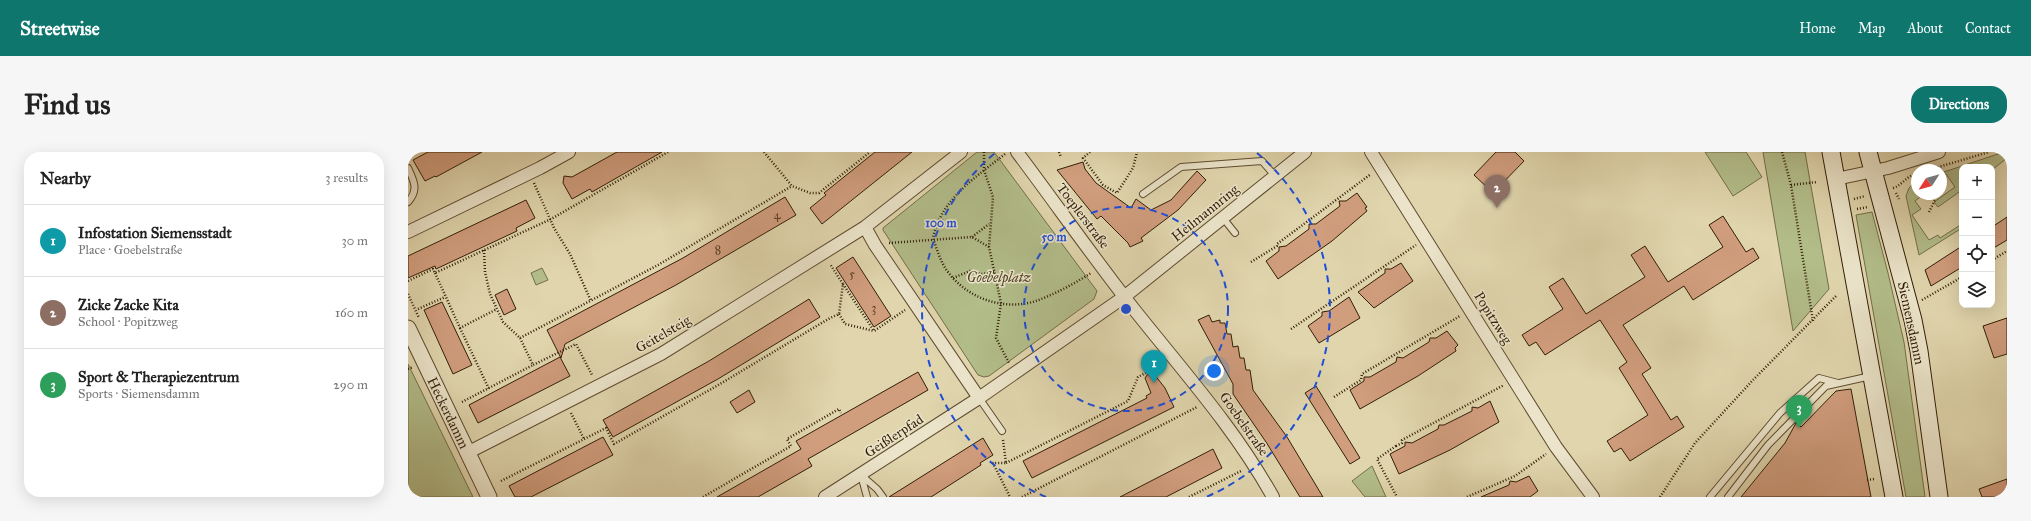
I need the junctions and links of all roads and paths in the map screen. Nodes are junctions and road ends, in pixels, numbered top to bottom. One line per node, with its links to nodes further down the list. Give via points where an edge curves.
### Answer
1 (569, 152): 25 (street)
2 (668, 152): 38 (path)
3 (764, 152): 30 (path)
4 (870, 152): 30 (path, via 819,193 810,193)
5 (961, 152): 40 (street)
6 (984, 152): 23 (path)
7 (1007, 152): 23 (path)
8 (1017, 152): 53 (street, Toeplerstraße)
9 (1059, 152): 19 (path)
10 (1090, 152): 11 (path, via 1082,158 1103,185 1117,193 1133,168)
11 (1136, 152)
12 (1305, 152): 26 (street, Heilmannring)
13 (1371, 152): 21 (street, Popitzweg)
14 (1782, 152): 29 (path)
15 (1831, 152): 27 (main road)
16 (1868, 152): 24 (main road, Siemensdamm)
17 (1939, 152): 24 (street)
18 (1989, 152): 20 (path)
19 (1061, 157)
20 (1947, 164)
21 (1380, 167): 45 (street, Popitzweg); 52 (path, via 1277,246)
22 (408, 168): 33 (lane, via 416,186 414,195)
23 (984, 170): 39 (path, via 992,197); 44 (path, via 963,187 950,203 940,217)
24 (1874, 172): 27 (street); 66 (main road, Siemensdamm)
25 (529, 174): 38 (path); 41 (street)
26 (1275, 176): 31 (lane, via 1262,161 1181,167); 37 (street, Heilmannring)
27 (1836, 179): 80 (main road)
28 (1817, 182): 29 (path)
29 (1791, 185): 71 (path)
30 (792, 186): 63 (path, via 708,237)
31 (1143, 194)
32 (1935, 200): 36 (path)
33 (408, 202)
34 (1870, 206): 35 (path)
35 (1855, 210)
36 (1929, 212)
37 (1223, 218): 42 (lane); 62 (street, Heilmannring)
38 (551, 219): 48 (path); 63 (path)
39 (989, 224): 43 (path); 47 (path)
40 (865, 227): 46 (street); 50 (street, Geitelsteig)
41 (408, 232)
42 (1235, 233)
43 (972, 237): 44 (path); 47 (path)
44 (933, 238): 46 (path); 56 (path, via 942,261)
45 (1426, 239): 69 (street, Popitzweg); 74 (path)
46 (875, 245): 64 (street)
47 (989, 247): 54 (path)
48 (484, 250): 55 (path); 68 (path, via 490,294)
49 (2007, 251): 51 (path)
50 (823, 254): 59 (path); 83 (street, Geitelsteig, via 661,354)
51 (1995, 258)
52 (1251, 262)
53 (1102, 266): 62 (street, Toeplerstraße); 65 (path, via 1035,301)
54 (994, 272): 56 (path, via 982,274 970,271); 65 (path)
55 (435, 273): 58 (path, via 433,269); 61 (path)
56 (953, 278): 65 (path, via 969,293)
57 (1959, 279): 66 (path)
58 (408, 281)
59 (843, 284): 70 (path); 75 (path)
60 (1836, 296): 71 (path)
61 (445, 297): 67 (path); 73 (path)
62 (1124, 297): 79 (street); 109 (street, Goebelstraße, via 1214,406 1255,465)
63 (591, 301): 76 (path)
64 (915, 304): 75 (path); 86 (street)
65 (1001, 304): 79 (path, via 996,338)
66 (1910, 307): 117 (main road, Siemensdamm, via 1919,351)
67 (418, 308)
68 (497, 309): 73 (path); 76 (path, via 503,322)
69 (1470, 310): 81 (street, Popitzweg); 85 (path, via 1362,374 1361,380)
70 (838, 314): 75 (path, via 845,324); 92 (path, via 614,444 606,428)
71 (1814, 321): 113 (path, via 1753,380 1695,443)
72 (408, 328): 94 (street, Heckerdamm)
73 (460, 328): 84 (path)
74 (1291, 329)
75 (874, 331)
76 (520, 338): 78 (path)
77 (1162, 364): 95 (path, via 1138,377 1128,401)
78 (533, 365): 83 (path, via 576,344); 84 (path)
79 (1013, 375): 86 (street)
80 (1872, 376): 82 (lane); 116 (main road)
81 (1514, 380): 93 (street, Popitzweg); 110 (path, via 1402,440 1402,443 1377,459)
82 (1839, 383): 114 (lane, via 1819,378 1803,391 1780,413); 115 (lane, via 1826,386 1768,445)
83 (598, 386): 88 (street, Geitelsteig)
84 (489, 389): 87 (path)
85 (1334, 397)
86 (978, 398): 91 (lane); 97 (street, Geißlerpfad)
87 (462, 402)
88 (566, 403): 92 (path); 94 (street, Geitelsteig)
89 (1197, 407): 107 (path)
90 (841, 413): 102 (path, via 839,409 788,439 791,446)
91 (1002, 431): 95 (path)
92 (584, 439): 100 (path)
93 (1556, 447): 111 (path, via 1515,476); 112 (street, Popitzweg)
94 (467, 453): 101 (street, Heckerdamm)
95 (1006, 464): 106 (path, via 993,463)
96 (1241, 471): 108 (path)
97 (861, 475): 103 (street, Geißlerpfad); 104 (lane); 105 (lane)
98 (1874, 479): 99 (path)
99 (1868, 480)
100 (501, 481)
101 (489, 497)
102 (703, 497)
103 (825, 497)
104 (867, 497)
105 (883, 497)
106 (1010, 497)
107 (1022, 497)
108 (1189, 497)
109 (1273, 497)
110 (1397, 497)
111 (1467, 497)
112 (1593, 497)
113 (1660, 497)
114 (1710, 497)
115 (1728, 497)
116 (1894, 497)
117 (1939, 497)

